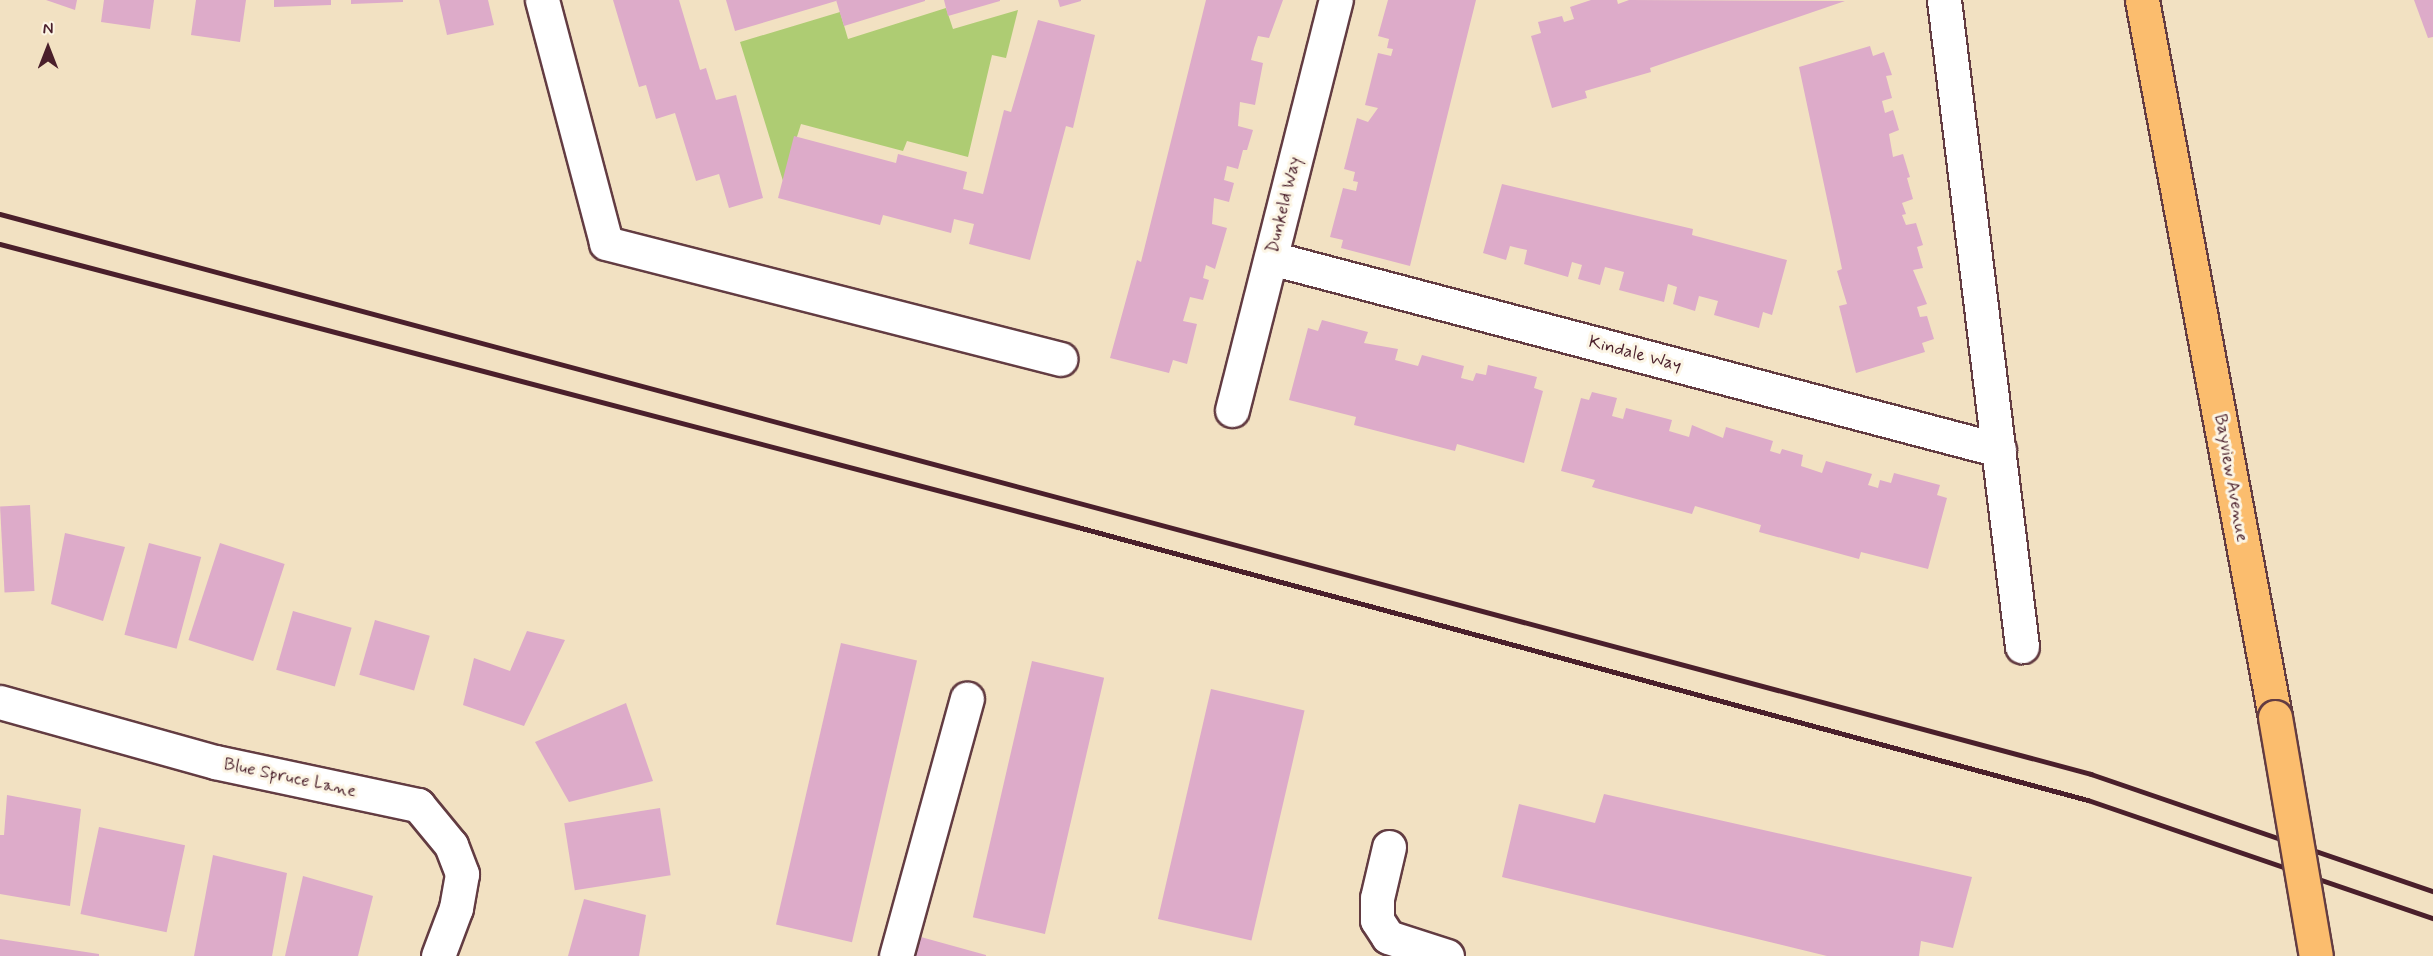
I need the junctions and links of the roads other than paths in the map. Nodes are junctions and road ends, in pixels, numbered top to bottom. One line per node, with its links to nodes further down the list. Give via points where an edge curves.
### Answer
1 (542, 0): 6 (street, via 606,243)
2 (1336, 0): 5 (street, Dunkeld Way)
3 (1944, 0): 8 (street)
4 (2142, 0): 16 (main road, Bayview Avenue, bridge)
5 (1271, 258): 7 (street, Dunkeld Way); 8 (street, Kindale Way)
6 (1060, 359)
7 (1232, 410)
8 (1999, 450): 9 (street)
9 (2022, 646)
10 (967, 699): 14 (street)
11 (0, 702): 13 (street, Blue Spruce Lane, via 215,762 418,805 451,845 462,874 456,908)
12 (1389, 847): 15 (street, via 1377,898 1377,920 1388,937)
13 (438, 956)
14 (896, 956)
15 (1447, 956)
16 (2316, 956)

